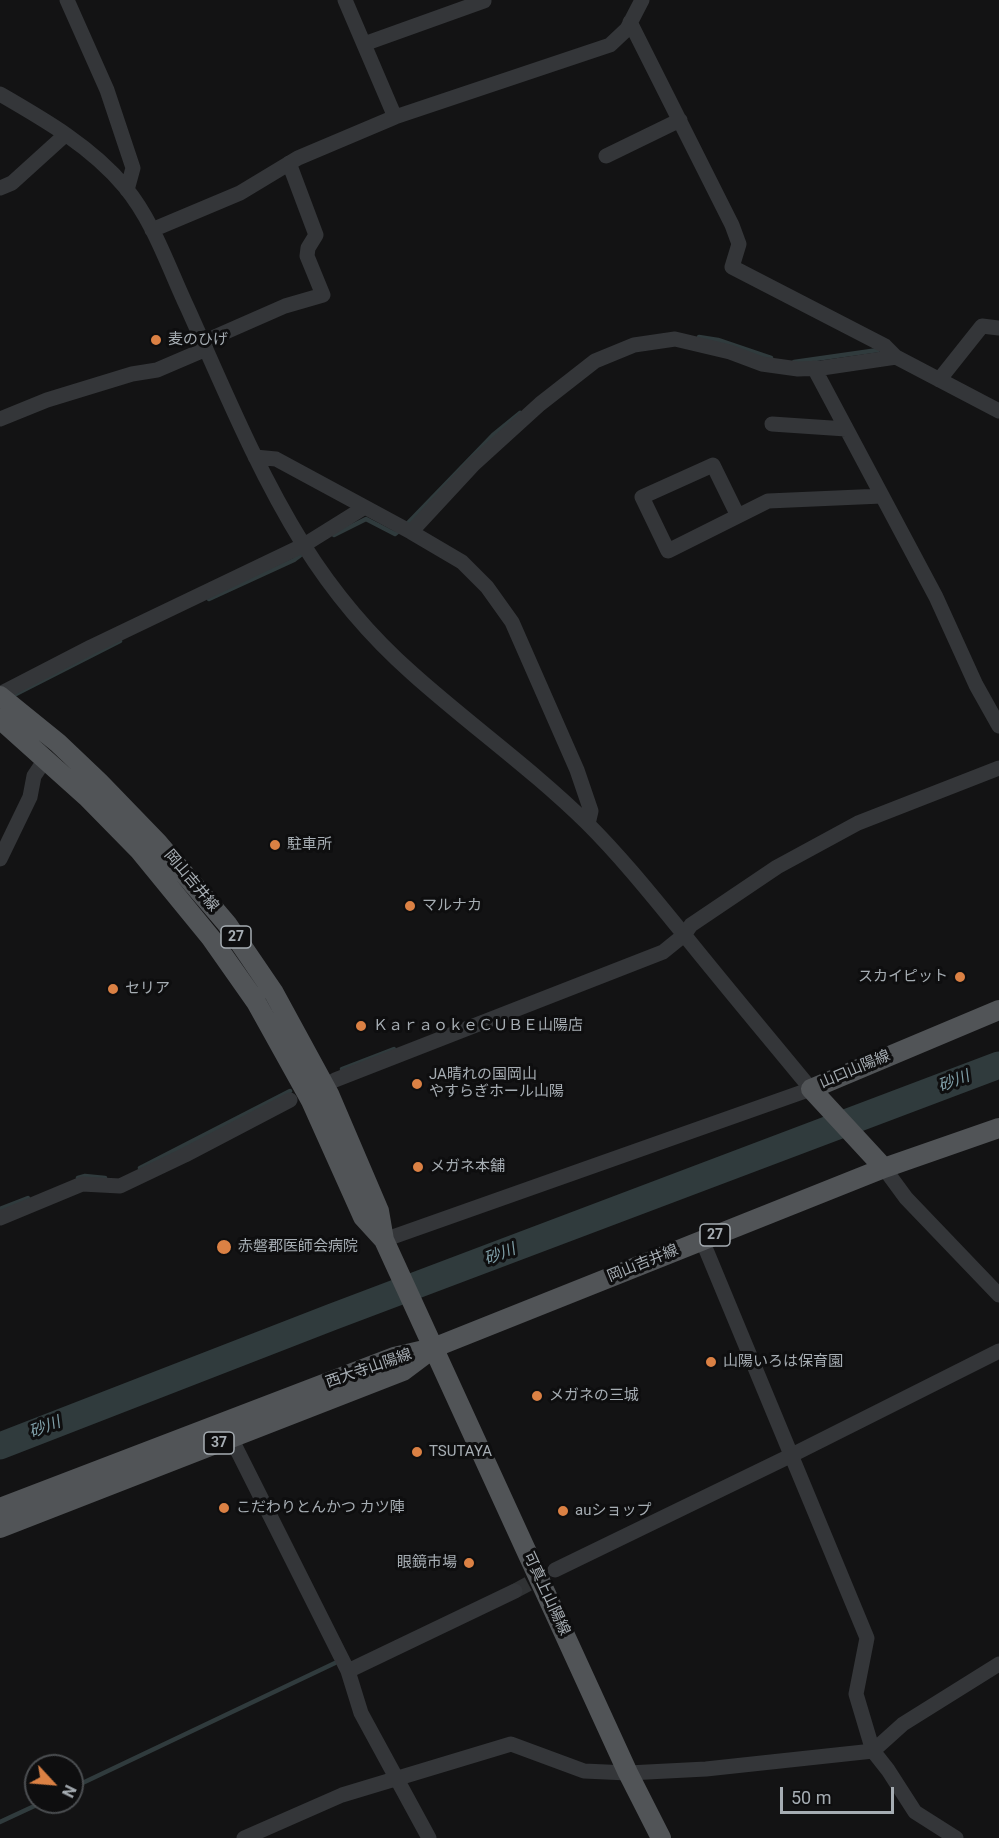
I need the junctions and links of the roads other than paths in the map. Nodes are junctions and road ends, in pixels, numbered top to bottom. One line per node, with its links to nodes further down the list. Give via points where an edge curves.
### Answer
1 (67, 0): 14 (street, via 107,90 133,168)
2 (345, 0): 6 (street)
3 (642, 0): 5 (street)
4 (484, 1): 6 (street)
5 (630, 22): 8 (street, via 610,45); 9 (street)
6 (364, 44): 8 (street)
7 (0, 94): 10 (street)
8 (395, 117): 12 (street)
9 (680, 120): 11 (street); 18 (street, via 739,244 732,267 885,346)
10 (65, 135): 13 (street, via 12,183); 14 (street, via 101,162)
11 (606, 156)
12 (289, 163): 15 (street, via 240,193); 17 (street, via 316,235 307,256 322,295 285,306)
13 (0, 188)
14 (127, 190): 15 (street)
15 (152, 230): 17 (street)
16 (999, 328): 20 (street, via 982,326)
17 (204, 346): 22 (street, via 157,370 47,400); 25 (street)
18 (896, 357): 19 (street); 20 (street)
19 (814, 368): 24 (street); 29 (street, via 762,364 675,339 634,345 595,361 540,404 474,464)
20 (939, 380): 21 (street)
21 (999, 411)
22 (0, 419)
23 (772, 424): 24 (street)
24 (846, 429): 26 (street)
25 (255, 457): 27 (street, via 276,459); 30 (street)
26 (882, 496): 28 (street, via 775,500); 33 (street)
27 (365, 507): 29 (street); 30 (street)
28 (738, 516): 28 (street, via 668,551 642,497 713,465)
29 (411, 532): 36 (street, via 462,562 487,587 512,622 577,770 591,811)
30 (304, 545): 31 (street); 36 (street, via 382,645)
31 (0, 695): 46 (main road, 岡山吉井線 / 27, via 99,782 227,924 274,993 329,1094 379,1211)
32 (0, 719): 34 (main road, 岡山吉井線 / 27)
33 (999, 726)
34 (46, 758): 37 (street, via 34,776 30,797); 46 (main road, 岡山吉井線 / 27, via 139,850 211,938 249,993 311,1101 363,1217)
35 (999, 768): 38 (street, via 848,829 777,867 691,925)
36 (588, 824): 38 (street)
37 (0, 860)
38 (684, 935): 40 (street, via 663,952); 41 (street)
39 (999, 1010): 41 (main road, 山口山陽線)
40 (334, 1080)
41 (817, 1095): 44 (main road, 山口山陽線); 46 (street)
42 (290, 1100): 45 (street, via 120,1186 82,1184)
43 (999, 1128): 44 (main road, 岡山吉井線 / 27)
44 (884, 1168): 47 (main road, 岡山吉井線 / 27); 48 (street, via 906,1198)
45 (0, 1218)
46 (384, 1240): 49 (main road, 岡山吉井線 / 27)
47 (702, 1240): 49 (main road, 岡山吉井線 / 27); 52 (street)
48 (999, 1295)
49 (434, 1348): 51 (main road, 西大寺山陽線 / 37, via 394,1357); 60 (main road, 可真上山陽線)
50 (999, 1351): 52 (street)
51 (227, 1430): 53 (main road, 西大寺山陽線 / 37); 54 (main road, 西大寺山陽線 / 37); 58 (street)
52 (792, 1455): 55 (street); 59 (street, via 867,1638 856,1694)
53 (0, 1508)
54 (0, 1528)
55 (555, 1570)
56 (515, 1591): 58 (street)
57 (999, 1664): 59 (street, via 903,1724)
58 (348, 1671): 61 (street, via 361,1713)
59 (873, 1751): 60 (street); 65 (street, via 915,1812)
60 (628, 1773): 61 (street, via 584,1771 511,1744); 64 (main road, 可真上山陽線)
61 (397, 1778): 62 (street, via 342,1795); 63 (street)
62 (244, 1838)
63 (429, 1838)
64 (661, 1838)
65 (956, 1838)

